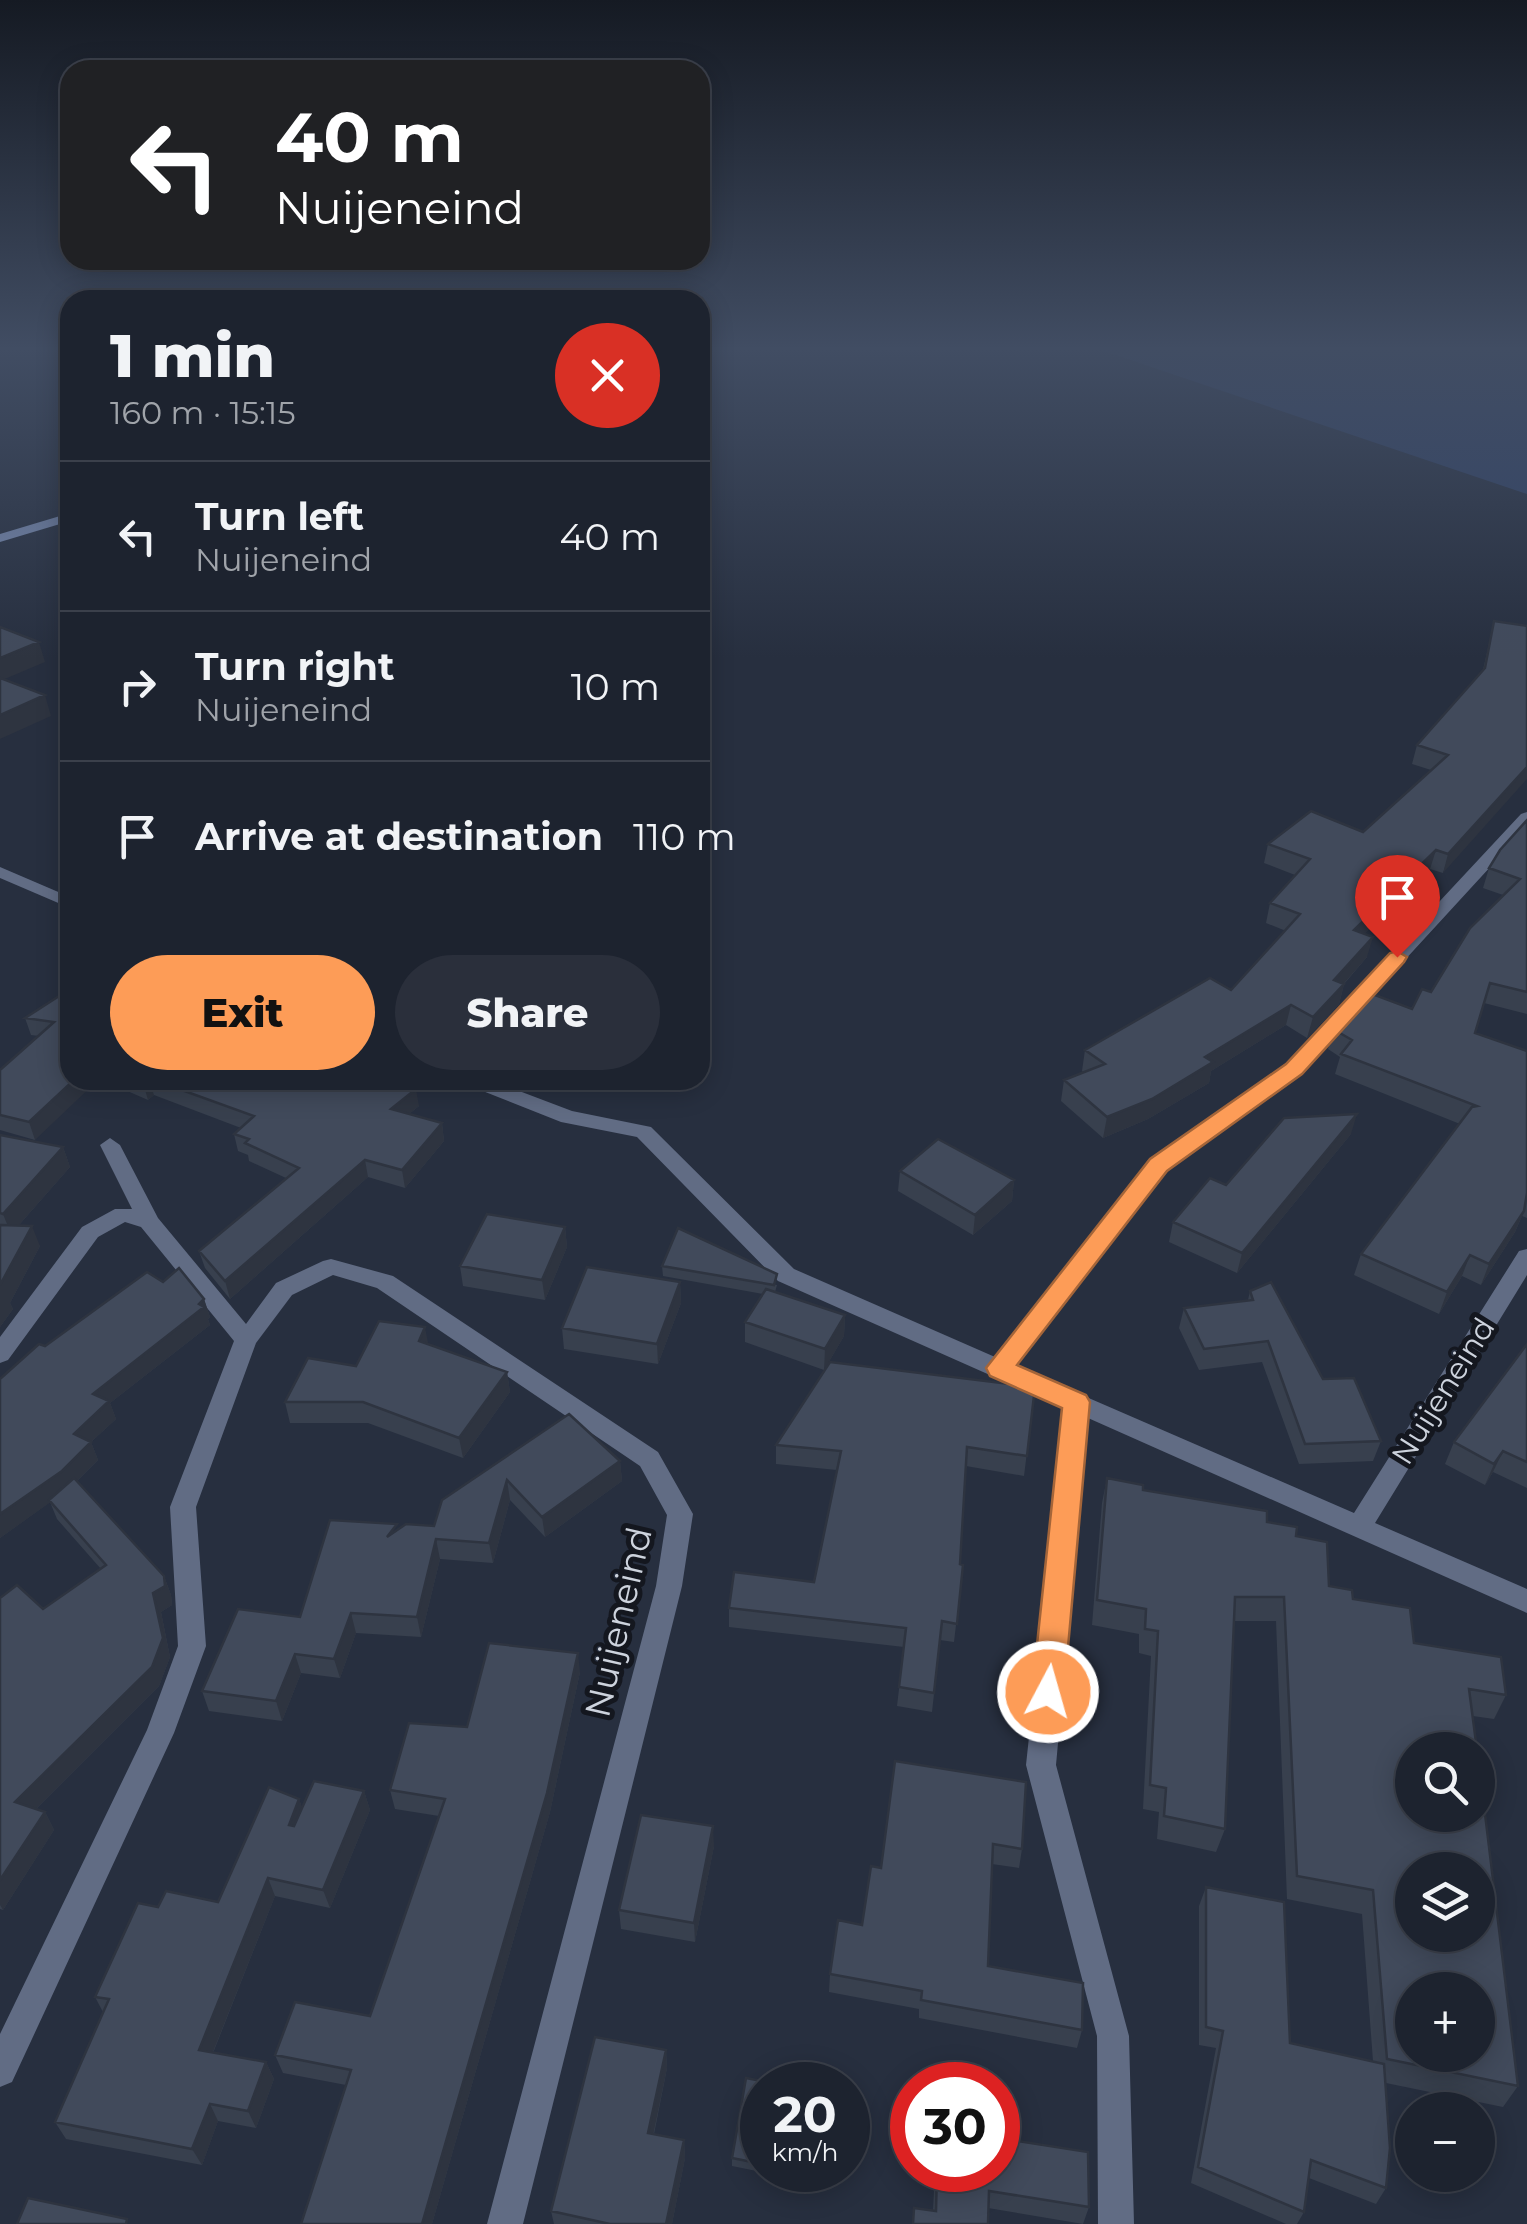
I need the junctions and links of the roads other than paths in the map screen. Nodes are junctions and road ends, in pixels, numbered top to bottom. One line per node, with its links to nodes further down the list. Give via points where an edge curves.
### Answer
1 (60, 520): 2 (street)
2 (0, 538)
3 (1527, 817): 12 (street, via 1294,1069 1158,1165)
4 (0, 872): 5 (street)
5 (60, 899)
6 (498, 1090): 12 (street, via 568,1117 644,1132 786,1275)
7 (110, 1145): 8 (street)
8 (149, 1222): 10 (street); 11 (street, via 122,1214 90,1232)
9 (1527, 1257): 14 (street, Nuijeneind)
10 (246, 1340): 16 (street, Nuijeneind, via 183,1507 192,1646 160,1733); 17 (street, Nuijeneind, via 284,1289 331,1267 384,1282 650,1459 680,1514 670,1586)
11 (0, 1354)
12 (999, 1368): 13 (street)
13 (1076, 1402): 14 (street); 18 (street, via 1041,1764 1113,2036)
14 (1360, 1525): 15 (street)
15 (1527, 1600)
16 (0, 2070)
17 (505, 2224)
18 (1116, 2224)

